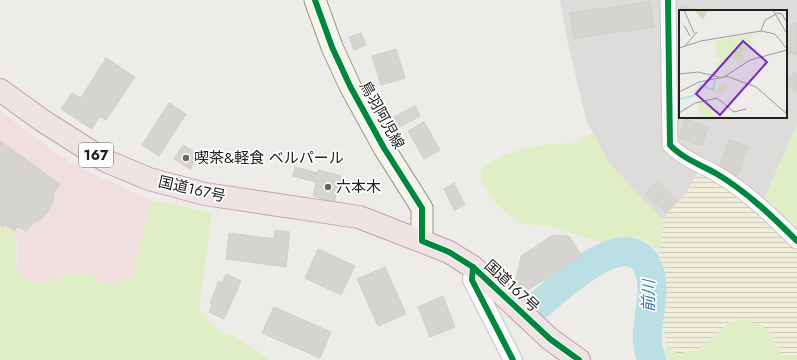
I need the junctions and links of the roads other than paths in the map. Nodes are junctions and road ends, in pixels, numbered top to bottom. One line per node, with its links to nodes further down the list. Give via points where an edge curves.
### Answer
1 (315, 0): 4 (main road, 鳥羽阿児線, via 350,86 384,148 422,208)
2 (668, 0): 5 (street, via 670,145 676,152 746,193)
3 (0, 90): 4 (highway, 国道167号 / 167, via 106,161 149,179 215,196 359,217)
4 (422, 241): 6 (highway, 国道167号 / 167, via 448,252)
5 (797, 241)
6 (473, 267): 7 (street, via 472,280); 8 (highway, 国道167号 / 167, via 550,339)
7 (513, 360)
8 (579, 360)

